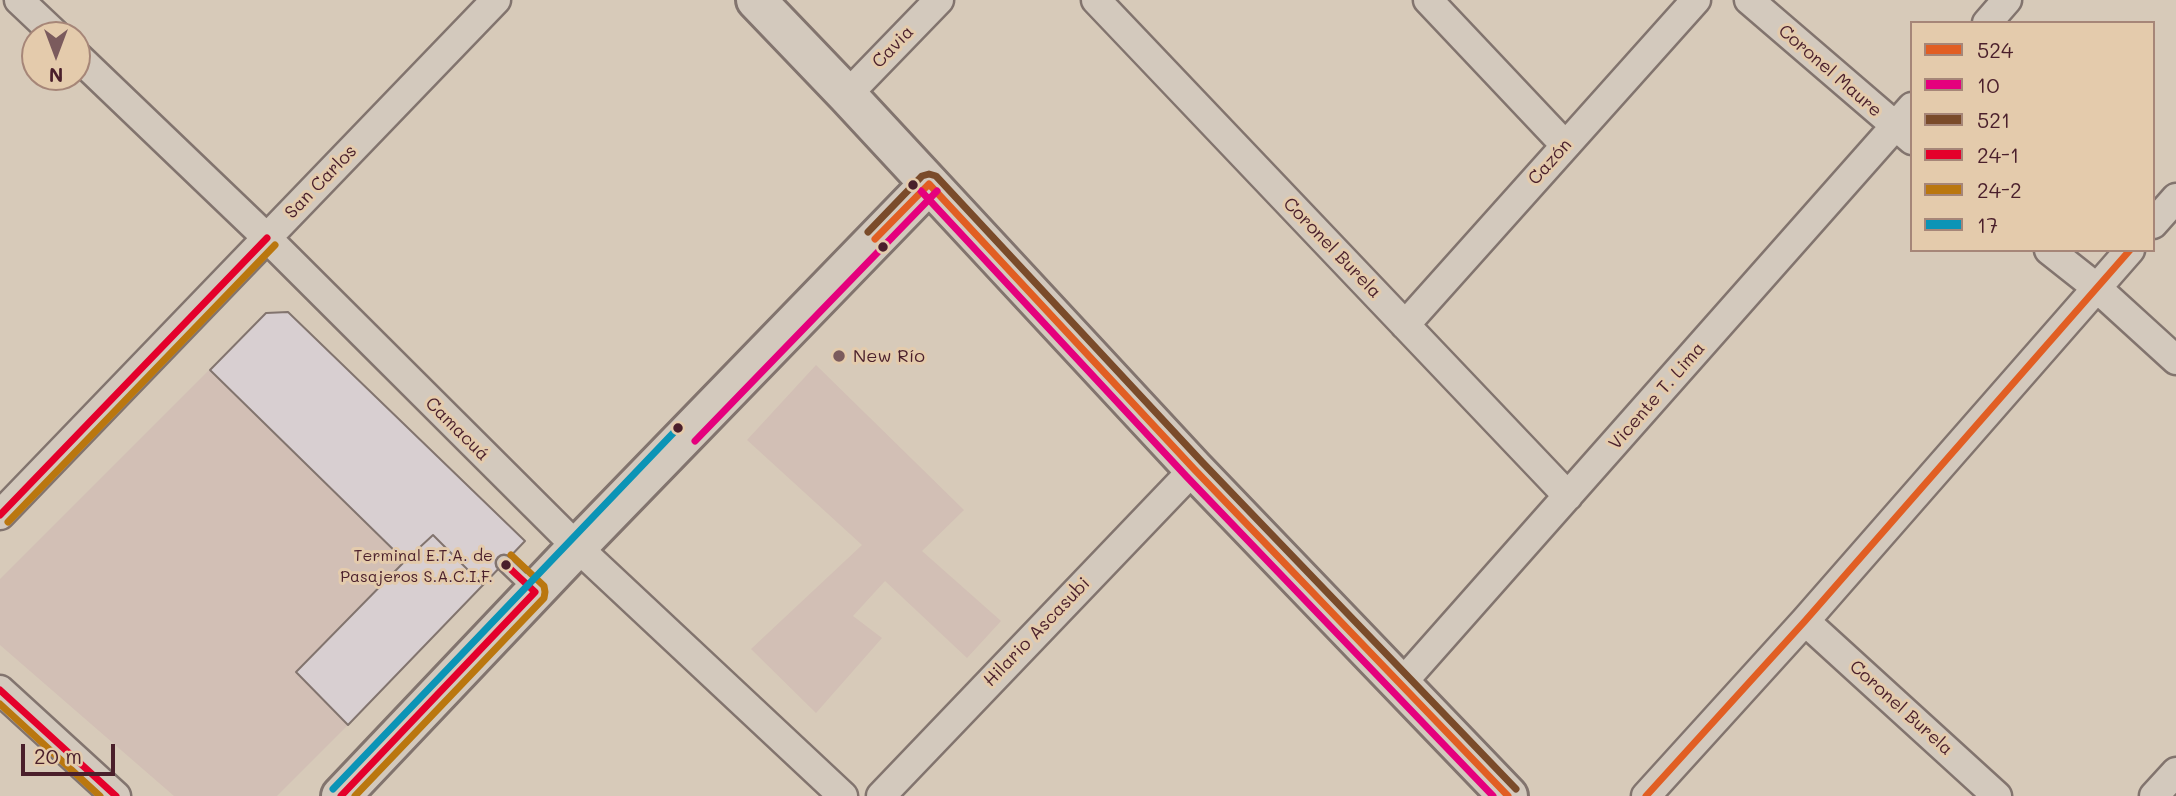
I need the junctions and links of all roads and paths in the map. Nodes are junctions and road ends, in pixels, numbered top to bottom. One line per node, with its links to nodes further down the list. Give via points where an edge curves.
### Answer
1 (19, 0): 10 (street)
2 (496, 0): 19 (street, San Carlos)
3 (756, 0): 13 (main road)
4 (939, 0): 13 (street, Cavia)
5 (1096, 0): 23 (street, Coronel Burela)
6 (1428, 0): 15 (street)
7 (1696, 0): 15 (street, Cazón)
8 (1749, 0): 14 (street, Coronel Maure)
9 (2007, 0): 11 (street)
10 (41, 21)
11 (1989, 21)
12 (91, 69): 19 (street, Camacuá)
13 (847, 95): 16 (main road)
14 (1906, 125): 26 (street, Vicente T. Lima)
15 (1565, 145): 23 (street, Cazón)
16 (929, 184): 25 (main road); 28 (main road)
17 (2176, 198): 18 (street)
18 (2155, 222)
19 (267, 238): 27 (street, San Carlos); 28 (street, Camacuá)
20 (2052, 252): 22 (street)
21 (2128, 252): 22 (street)
22 (2097, 288): 24 (street); 31 (street)
23 (1405, 325): 26 (street, Coronel Burela)
24 (2176, 360)
25 (1194, 469): 32 (main road); 38 (street, Hilario Ascasubi)
26 (1567, 496): 32 (street, Vicente T. Lima)
27 (0, 515)
28 (576, 547): 30 (main road); 37 (street, Camacuá)
29 (504, 563): 30 (lane)
30 (534, 592): 36 (main road)
31 (1805, 621): 40 (street); 41 (street, Coronel Burela)
32 (1401, 684): 39 (main road)
33 (0, 690): 35 (street)
34 (2176, 772): 42 (street)
35 (116, 796)
36 (341, 796)
37 (843, 796)
38 (881, 796)
39 (1508, 796)
40 (1646, 796)
41 (1997, 796)
42 (2154, 796)

